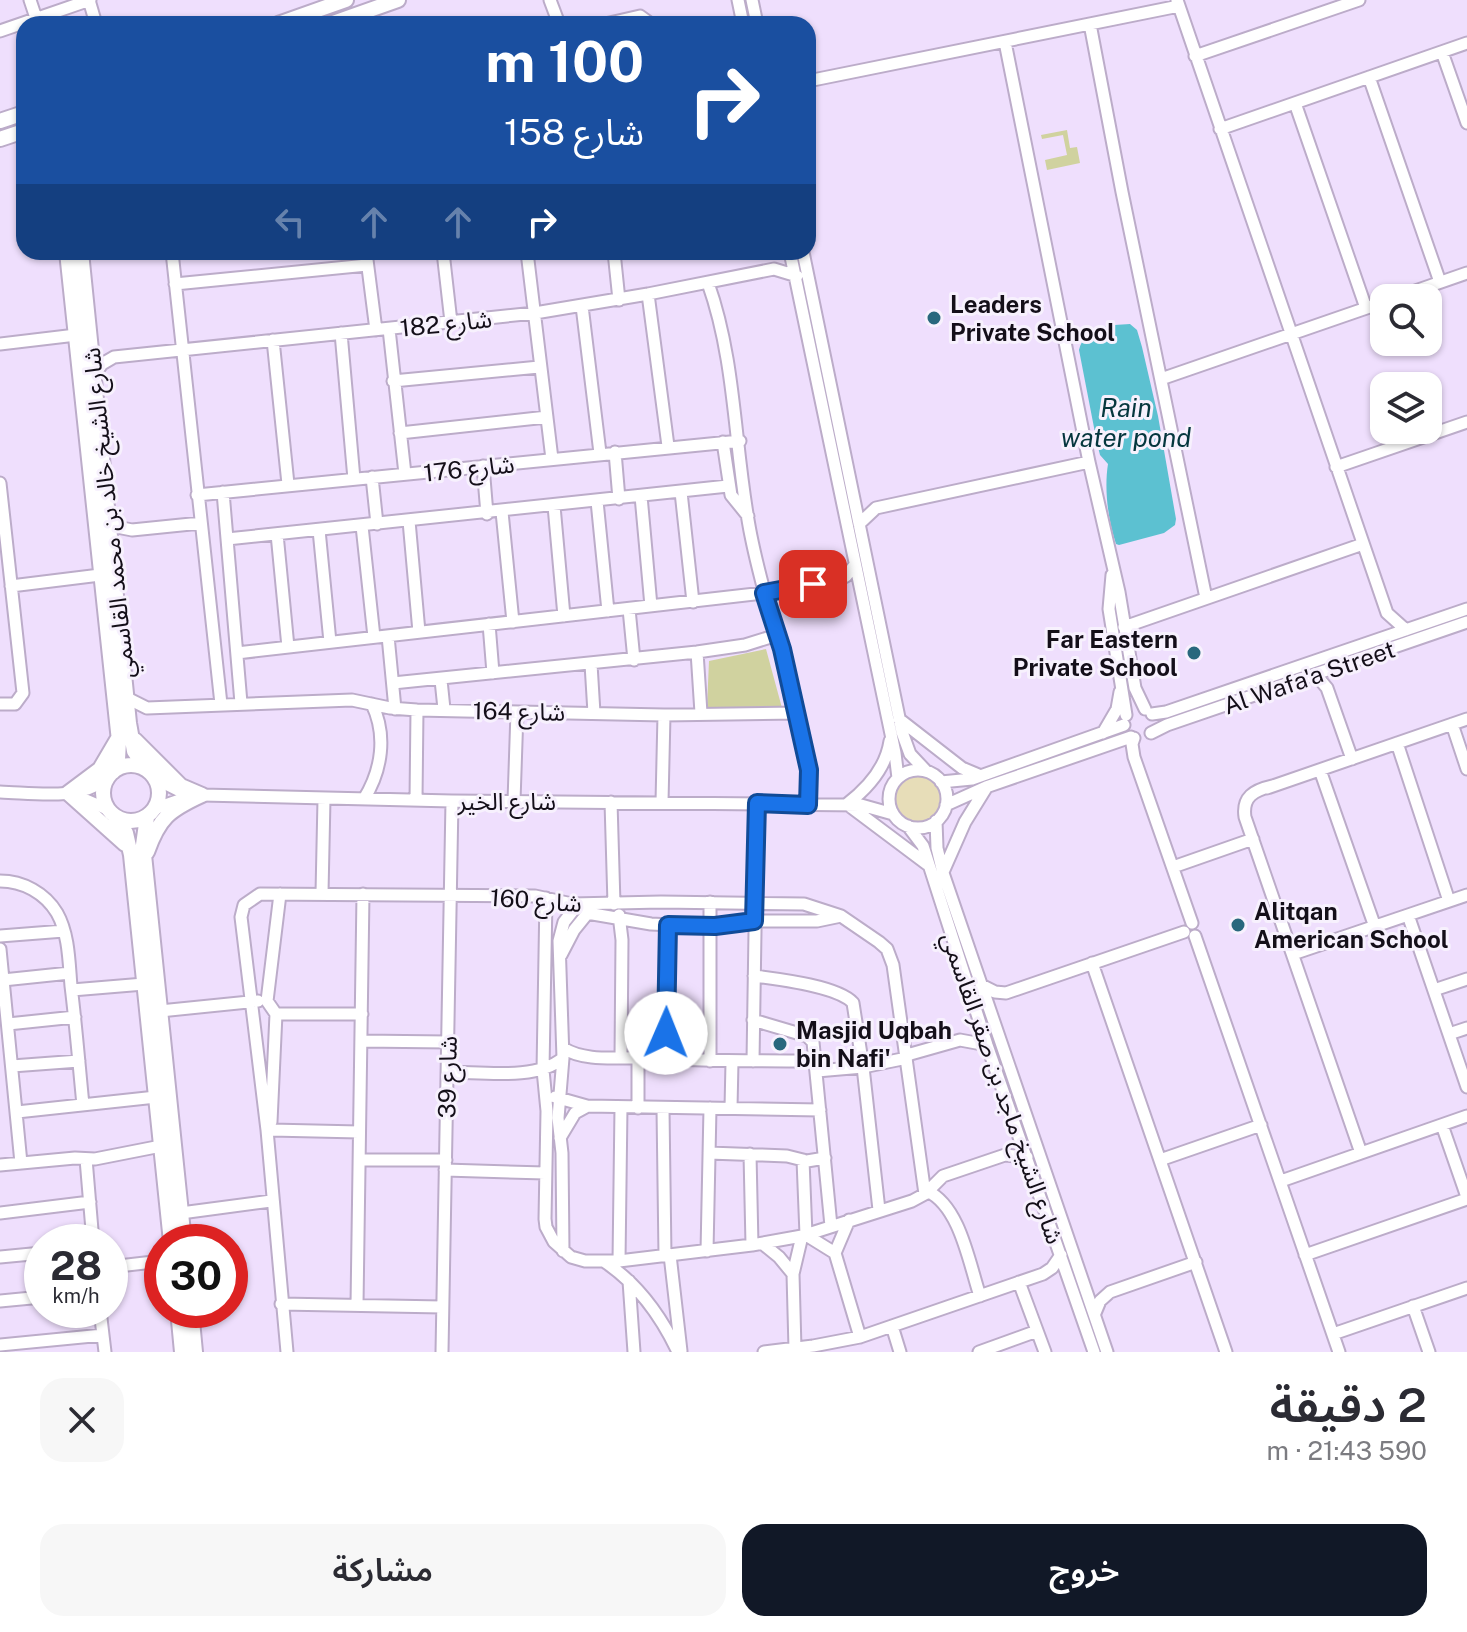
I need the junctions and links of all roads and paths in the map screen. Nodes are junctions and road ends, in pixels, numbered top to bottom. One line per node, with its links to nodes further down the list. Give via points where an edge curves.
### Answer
1 (89, 0): 7 (street)
2 (346, 0): 6 (main road)
3 (398, 0): 9 (main road)
4 (1359, 0): 14 (street)
5 (1178, 3): 10 (street); 14 (street)
6 (324, 4): 8 (main road)
7 (42, 16)
8 (296, 16)
9 (370, 16)
10 (1090, 24): 11 (street); 56 (street)
11 (1005, 42): 16 (street); 67 (street)
12 (1467, 43): 13 (street)
13 (1442, 52): 15 (street); 18 (street)
14 (1195, 56): 19 (street)
15 (1369, 77): 17 (street); 34 (street)
16 (816, 79)
17 (1295, 103): 19 (street); 42 (street)
18 (1467, 123)
19 (1220, 129): 47 (street)
20 (68, 260): 48 (main road, شارع الشيخ خالد بن محمد القاسمي)
21 (82, 260): 51 (main road, شارع الشيخ خالد بن محمد القاسمي)
22 (173, 260): 36 (street)
23 (352, 260): 36 (street)
24 (367, 260): 45 (street)
25 (444, 260): 44 (street)
26 (528, 260): 43 (street)
27 (615, 260): 39 (street)
28 (783, 260): 31 (street, شارع 182)
29 (792, 260): 33 (street)
30 (805, 260): 80 (street)
31 (774, 269): 33 (street, شارع 182); 35 (street, شارع 182)
32 (1467, 273): 34 (street)
33 (797, 276): 101 (street)
34 (1440, 282): 37 (street)
35 (708, 283): 38 (street, شارع 182); 61 (street, via 719,317)
36 (175, 284): 52 (street)
37 (1434, 284)
38 (648, 294): 39 (street, شارع 182); 63 (street)
39 (619, 300): 40 (street, شارع 182)
40 (582, 306): 43 (street, شارع 182); 65 (street)
41 (1370, 307): 42 (street)
42 (1366, 308): 47 (street)
43 (535, 313): 44 (street, شارع 182); 54 (street)
44 (451, 322): 45 (street, شارع 182)
45 (382, 329): 46 (street, شارع 182); 57 (street)
46 (341, 333): 49 (street, شارع 182); 72 (street)
47 (1290, 334): 56 (street); 69 (street)
48 (76, 335): 50 (street); 103 (main road, شارع الشيخ خالد بن محمد القاسمي)
49 (273, 340): 52 (street, شارع 182); 74 (street)
50 (0, 344)
51 (91, 344): 53 (street); 55 (main road, شارع الشيخ خالد بن محمد القاسمي)
52 (182, 349): 53 (street, شارع 182); 78 (street)
53 (114, 357): 55 (street)
54 (539, 367): 57 (street); 58 (street)
55 (94, 375): 89 (main road, شارع الشيخ خالد بن محمد القاسمي)
56 (1161, 379): 108 (street)
57 (393, 381): 60 (street)
58 (547, 417): 60 (street); 66 (street)
59 (1467, 422): 69 (street)
60 (400, 433): 70 (street)
61 (740, 441): 62 (street, شارع 176); 88 (street)
62 (723, 442): 63 (street, شارع 176); 75 (street)
63 (668, 446): 64 (street, شارع 176)
64 (615, 452): 65 (street, شارع 176); 81 (street)
65 (600, 453): 66 (street, شارع 176)
66 (552, 459): 68 (street, شارع 176)
67 (1089, 462): 84 (street); 102 (street)
68 (483, 466): 70 (street, شارع 176); 86 (street)
69 (1336, 467): 99 (street)
70 (405, 474): 71 (street, شارع 176)
71 (372, 477): 72 (street, شارع 176); 92 (street)
72 (354, 479): 74 (street, شارع 176)
73 (0, 483): 87 (street)
74 (288, 484): 76 (street, شارع 176)
75 (728, 486): 77 (street); 88 (street)
76 (223, 492): 78 (street, شارع 176); 98 (street)
77 (681, 492): 79 (street); 109 (street)
78 (197, 495): 91 (street)
79 (641, 496): 81 (street); 110 (street)
80 (854, 496): 84 (street); 93 (street)
81 (619, 499): 82 (street)
82 (597, 501): 83 (street); 113 (street)
83 (554, 506): 85 (street); 115 (street)
84 (876, 508): 93 (street)
85 (502, 512): 86 (street); 116 (street)
86 (487, 514): 90 (street)
87 (2, 516): 105 (street)
88 (748, 516): 107 (street)
89 (109, 520): 95 (street); 100 (main road, شارع الشيخ خالد بن محمد القاسمي)
90 (409, 521): 92 (street); 121 (street)
91 (201, 523): 95 (street); 140 (street)
92 (377, 524): 94 (street)
93 (859, 524): 152 (street)
94 (362, 526): 96 (street); 124 (street)
95 (132, 530): 100 (street)
96 (319, 530): 97 (street); 126 (street)
97 (277, 534): 98 (street); 127 (street)
98 (227, 539): 129 (street)
99 (1363, 544): 108 (street); 114 (street)
100 (111, 545): 137 (main road, شارع الشيخ خالد بن محمد القاسمي)
101 (854, 566): 104 (street); 106 (street)
102 (1112, 570): 119 (street); 136 (street, via 1109,609)
103 (100, 575): 105 (street); 156 (main road, شارع الشيخ خالد بن محمد القاسمي)
104 (838, 580): 106 (street); 107 (street)
105 (11, 586): 139 (street, via 23,693 15,704)
106 (859, 588): 158 (street)
107 (764, 593): 109 (street); 122 (street)
108 (1206, 598): 119 (street)
109 (693, 602): 110 (street)
110 (651, 606): 111 (street)
111 (629, 609): 113 (street); 130 (street)
112 (1467, 609): 120 (street, Al Wafa'a Street)
113 (608, 611): 115 (street)
114 (1387, 613): 120 (street); 125 (street)
115 (564, 616): 116 (street)
116 (513, 622): 118 (street)
117 (1467, 622): 133 (street, Al Wafa'a Street)
118 (489, 624): 121 (street); 132 (street)
119 (1124, 627): 147 (street, via 1135,688)
120 (1406, 630): 125 (street, Al Wafa'a Street)
121 (419, 632): 123 (street)
122 (777, 635): 128 (street); 150 (street)
123 (388, 636): 124 (street); 135 (street)
124 (374, 637): 126 (street)
125 (1379, 640): 147 (street, Al Wafa'a Street, via 1166,712)
126 (330, 642): 127 (street)
127 (288, 647): 129 (street)
128 (697, 652): 130 (street); 149 (street)
129 (237, 653): 138 (street)
130 (634, 660): 131 (street)
131 (591, 664): 132 (street); 148 (street)
132 (493, 673): 134 (street)
133 (1316, 675): 159 (street, Al Wafa'a Street); 162 (street, via 1327,688)
134 (441, 680): 135 (street); 144 (street)
135 (393, 683): 143 (street)
136 (1120, 683): 154 (street); 157 (street, via 1117,709)
137 (127, 698): 142 (street); 156 (main road, شارع الشيخ خالد بن محمد القاسمي)
138 (241, 703): 140 (street, شارع 164); 141 (street, شارع 164)
139 (0, 704)
140 (221, 704): 142 (street, شارع 164)
141 (372, 704): 143 (street, شارع 164); 176 (street, via 381,751)
142 (147, 708): 156 (street)
143 (395, 709): 145 (street, شارع 164)
144 (444, 709): 145 (street, شارع 164); 146 (street, شارع 164)
145 (417, 710): 177 (street)
146 (517, 712): 148 (street, شارع 164); 179 (street)
147 (1148, 712): 154 (street, Al Wafa'a Street, via 1137,708); 159 (street, via 1155,722)
148 (594, 713): 151 (street, شارع 164)
149 (701, 713): 150 (street, شارع 164); 151 (street, شارع 164)
150 (797, 713): 184 (street, via 809,770)
151 (664, 715): 181 (street)
152 (899, 719): 166 (street, via 907,747); 170 (street)
153 (1467, 719): 155 (street)
154 (1125, 720): 157 (street, Al Wafa'a Street); 159 (street)
155 (1452, 724): 160 (street); 164 (street)
156 (126, 731): 167 (main road, شارع الشيخ خالد بن محمد القاسمي); 168 (main road, شارع الشيخ خالد بن محمد القاسمي); 173 (main road, via 100,769); 174 (main road, via 176,781)
157 (1103, 733): 170 (street, Al Wafa'a Street)
158 (891, 736): 171 (street); 183 (street, via 880,770)
159 (1140, 737): 161 (street, Al Wafa'a Street); 163 (street)
160 (1397, 743): 162 (street); 204 (street)
161 (1107, 746): 163 (street); 170 (street, Al Wafa'a Street)
162 (1352, 759): 165 (street)
163 (1137, 763): 195 (street)
164 (1467, 769)
165 (1320, 770): 192 (street, via 1258,790 1247,799 1244,812); 216 (street)
166 (926, 771): 169 (street); 171 (street, via 908,772)
167 (110, 775): 168 (main road, via 128,765); 173 (street, via 89,789); 187 (main road, via 103,791)
168 (151, 775): 174 (street, شارع الخير, via 180,791); 188 (main road, via 160,795)
169 (941, 782): 170 (street, Al Wafa'a Street); 186 (street)
170 (984, 782): 186 (street, Al Wafa'a Street); 196 (street)
171 (895, 783): 185 (street); 189 (street, via 889,801)
172 (0, 792): 173 (street)
173 (68, 793): 187 (street); 193 (main road)
174 (202, 795): 175 (street, شارع الخير); 188 (street, via 177,799); 193 (main road, via 162,819)
175 (324, 799): 176 (street, شارع الخير); 198 (street)
176 (364, 799): 177 (street, شارع الخير)
177 (416, 800): 178 (street, شارع الخير)
178 (452, 801): 179 (street, شارع الخير); 202 (street, شارع 39)
179 (514, 801): 180 (street, شارع الخير)
180 (611, 802): 181 (street, شارع الخير); 208 (street)
181 (662, 802): 182 (street, شارع الخير)
182 (757, 803): 184 (street, شارع الخير); 206 (street)
183 (847, 804): 184 (street, شارع الخير); 185 (street, شارع الخير); 194 (street)
184 (808, 805)
185 (861, 805): 189 (street, شارع الخير)
186 (946, 805): 190 (street)
187 (111, 813): 188 (main road, via 129,822); 193 (main road)
188 (151, 813): 193 (main road)
189 (893, 814): 191 (street)
190 (936, 821): 191 (street); 196 (street, شارع الشيخ ماجد بن صقر القاسمي)
191 (908, 826): 194 (street, شارع الشيخ ماجد بن صقر القاسمي, via 919,839)
192 (1251, 833): 195 (street); 223 (street)
193 (138, 857): 230 (main road); 237 (main road)
194 (927, 865): 243 (street, شارع الشيخ ماجد بن صقر القاسمي)
195 (1173, 867): 217 (street)
196 (943, 873): 231 (street, شارع الشيخ ماجد بن صقر القاسمي)
197 (0, 881): 218 (street, via 27,886 43,897)
198 (322, 893): 199 (street, شارع 160); 200 (street, شارع 160)
199 (280, 894): 235 (street, شارع 160, via 254,896 244,905 241,917); 236 (street)
200 (363, 894): 202 (street, شارع 160); 239 (street)
201 (1467, 895): 204 (street)
202 (450, 896): 203 (street, شارع 160); 249 (street, شارع 39)
203 (546, 898): 207 (street, شارع 160); 220 (street)
204 (1449, 901): 210 (street)
205 (710, 902): 206 (street, شارع 160); 208 (street, شارع 160); 215 (street)
206 (754, 903): 211 (street, شارع 160, via 814,905); 213 (street)
207 (578, 904): 209 (street, شارع 160); 221 (street, via 564,922)
208 (615, 904): 209 (street, شارع 160); 212 (street)
209 (592, 909): 212 (street); 224 (street)
210 (1408, 915): 216 (street); 233 (street)
211 (841, 916): 213 (street); 252 (street, شارع 160, via 891,956)
212 (620, 919): 214 (street); 253 (street)
213 (754, 921): 215 (street); 227 (street)
214 (668, 925): 215 (street); 255 (street)
215 (710, 927): 257 (street)
216 (1375, 927): 223 (street)
217 (1190, 930): 225 (street); 279 (street)
218 (64, 931): 219 (street); 226 (street)
219 (0, 936)
220 (545, 940): 221 (street); 263 (street)
221 (559, 941): 224 (street)
222 (0, 949): 229 (street)
223 (1293, 954): 287 (street)
224 (559, 959): 251 (street)
225 (1092, 963): 234 (street); 295 (street)
226 (70, 973): 229 (street); 232 (street)
227 (754, 976): 244 (street); 262 (street, via 848,997)
228 (1467, 979): 233 (street)
229 (3, 980): 242 (street)
230 (144, 984): 232 (street); 267 (main road)
231 (981, 984): 234 (street); 240 (street, شارع الشيخ ماجد بن صقر القاسمي)
232 (72, 990): 241 (street)
233 (1434, 990): 246 (street)
234 (1006, 993): 240 (street)
235 (253, 1001): 236 (street); 237 (street); 296 (street)
236 (267, 1001): 238 (street)
237 (160, 1011): 308 (main road)
238 (276, 1014): 239 (street); 281 (street)
239 (362, 1014): 248 (street)
240 (990, 1014): 331 (street, شارع الشيخ ماجد بن صقر القاسمي)
241 (75, 1017): 242 (street); 256 (street)
242 (5, 1018): 260 (street)
243 (978, 1019): 247 (street); 250 (street, شارع الشيخ ماجد بن صقر القاسمي)
244 (753, 1020): 258 (street); 261 (street, via 807,1036 813,1042)
245 (1467, 1028): 246 (street)
246 (1449, 1034): 265 (street)
247 (960, 1040): 250 (street); 252 (street)
248 (361, 1041): 249 (street); 282 (street)
249 (448, 1042): 264 (street, شارع 39)
250 (987, 1045): 283 (street, شارع الشيخ ماجد بن صقر القاسمي)
251 (563, 1053): 253 (street); 263 (street); 268 (street)
252 (907, 1056): 262 (street); 302 (street, شارع 160)
253 (621, 1058): 254 (street)
254 (638, 1058): 255 (street); 272 (street)
255 (665, 1059): 257 (street)
256 (79, 1061): 260 (street); 269 (street)
257 (710, 1061): 259 (street)
258 (753, 1061): 259 (street); 261 (street)
259 (732, 1062): 274 (street)
260 (12, 1066): 277 (street)
261 (816, 1066): 262 (street); 276 (street)
262 (863, 1067): 306 (street)
263 (543, 1070): 264 (street); 266 (street)
264 (447, 1072): 299 (street, شارع 39)
265 (1467, 1087)
266 (545, 1092): 268 (street); 300 (street)
267 (156, 1097): 269 (street); 285 (main road)
268 (559, 1099): 270 (street); 284 (street)
269 (83, 1105): 277 (street)
270 (587, 1106): 271 (street); 284 (street, via 575,1113)
271 (621, 1107): 272 (street); 324 (street)
272 (638, 1108): 275 (street)
273 (710, 1108): 274 (street); 275 (street); 286 (street)
274 (731, 1108): 276 (street)
275 (663, 1109): 320 (street)
276 (820, 1110): 291 (street)
277 (17, 1112): 297 (street)
278 (1467, 1116): 280 (street)
279 (1261, 1125): 295 (street); 301 (street)
280 (1442, 1125): 287 (street); 303 (street)
281 (271, 1130): 282 (street); 296 (street)
282 (359, 1132): 293 (street)
283 (1020, 1137): 289 (street); 290 (street, شارع الشيخ ماجد بن صقر القاسمي)
284 (560, 1138): 316 (street)
285 (161, 1146): 292 (street); 311 (main road)
286 (709, 1153): 288 (street); 317 (street)
287 (1361, 1153): 301 (street)
288 (750, 1154): 294 (street); 315 (street)
289 (1005, 1155): 290 (street); 302 (street, via 943,1176)
290 (1027, 1157): 321 (street, شارع الشيخ ماجد بن صقر القاسمي)
291 (825, 1158): 294 (street); 313 (street)
292 (86, 1159): 297 (street); 305 (street)
293 (359, 1160): 299 (street); 339 (street)
294 (803, 1160): 314 (street)
295 (1160, 1160): 326 (street)
296 (270, 1162): 304 (street)
297 (21, 1163): 298 (street)
298 (0, 1165)
299 (446, 1165): 300 (street); 341 (street, شارع 39)
300 (545, 1173): 316 (street, via 546,1227)
301 (1281, 1181): 322 (street)
302 (926, 1193): 306 (street); 335 (street, via 943,1200 953,1215)
303 (1467, 1198): 322 (street)
304 (271, 1201): 308 (street); 338 (street)
305 (90, 1202): 307 (street); 310 (street)
306 (879, 1210): 309 (street)
307 (0, 1213)
308 (181, 1213): 312 (main road)
309 (849, 1220): 313 (street); 318 (street)
310 (92, 1224)
311 (169, 1224)
312 (182, 1224)
313 (831, 1226): 314 (street)
314 (804, 1236): 315 (street); 318 (street); 327 (street)
315 (757, 1244): 317 (street); 327 (street, via 779,1257)
316 (563, 1251): 325 (street, via 577,1260)
317 (707, 1251): 320 (street)
318 (835, 1253): 350 (street)
319 (24, 1255): 323 (street)
320 (668, 1255): 324 (street); 362 (street)
321 (1061, 1255): 328 (street); 332 (street, شارع الشيخ ماجد بن صقر القاسمي)
322 (1305, 1255): 348 (street)
323 (0, 1257)
324 (619, 1261): 325 (street)
325 (605, 1262): 329 (street)
326 (1196, 1262): 334 (street); 369 (street)
327 (793, 1274): 355 (street)
328 (1043, 1274): 330 (street); 332 (street, via 1058,1275)
329 (629, 1281): 361 (street); 362 (street)
330 (1019, 1282): 335 (street); 347 (street)
331 (1084, 1283): 334 (street); 342 (street, شارع الشيخ ماجد بن صقر القاسمي)
332 (1071, 1284): 351 (street, شارع الشيخ ماجد بن صقر القاسمي)
333 (1467, 1288): 340 (street)
334 (1110, 1292): 342 (street)
335 (980, 1296): 343 (street)
336 (24, 1299): 337 (street)
337 (0, 1301)
338 (281, 1304): 339 (street); 359 (street)
339 (357, 1305): 341 (street)
340 (1413, 1306): 348 (street); 371 (street)
341 (442, 1307): 360 (street, شارع 39)
342 (1095, 1313): 368 (street, شارع الشيخ ماجد بن صقر القاسمي)
343 (892, 1326): 350 (street); 364 (street)
344 (102, 1328): 349 (street)
345 (180, 1328): 357 (main road)
346 (193, 1328): 358 (main road)
347 (1037, 1331): 365 (street); 366 (street)
348 (1333, 1334): 370 (street)
349 (103, 1335): 353 (street); 356 (street)
350 (860, 1337): 354 (street)
351 (1089, 1338): 367 (street, شارع الشيخ ماجد بن صقر القاسمي); 368 (street, via 1095,1336)
352 (0, 1345): 353 (street)
353 (29, 1347)
354 (842, 1347): 355 (street)
355 (795, 1349): 363 (street)
356 (105, 1352)
357 (182, 1352)
358 (195, 1352)
359 (287, 1352)
360 (442, 1352)
361 (634, 1352)
362 (679, 1352)
363 (764, 1352)
364 (900, 1352)
365 (979, 1352)
366 (1045, 1352)
367 (1094, 1352)
368 (1104, 1352)
369 (1226, 1352)
370 (1339, 1352)
371 (1429, 1352)

